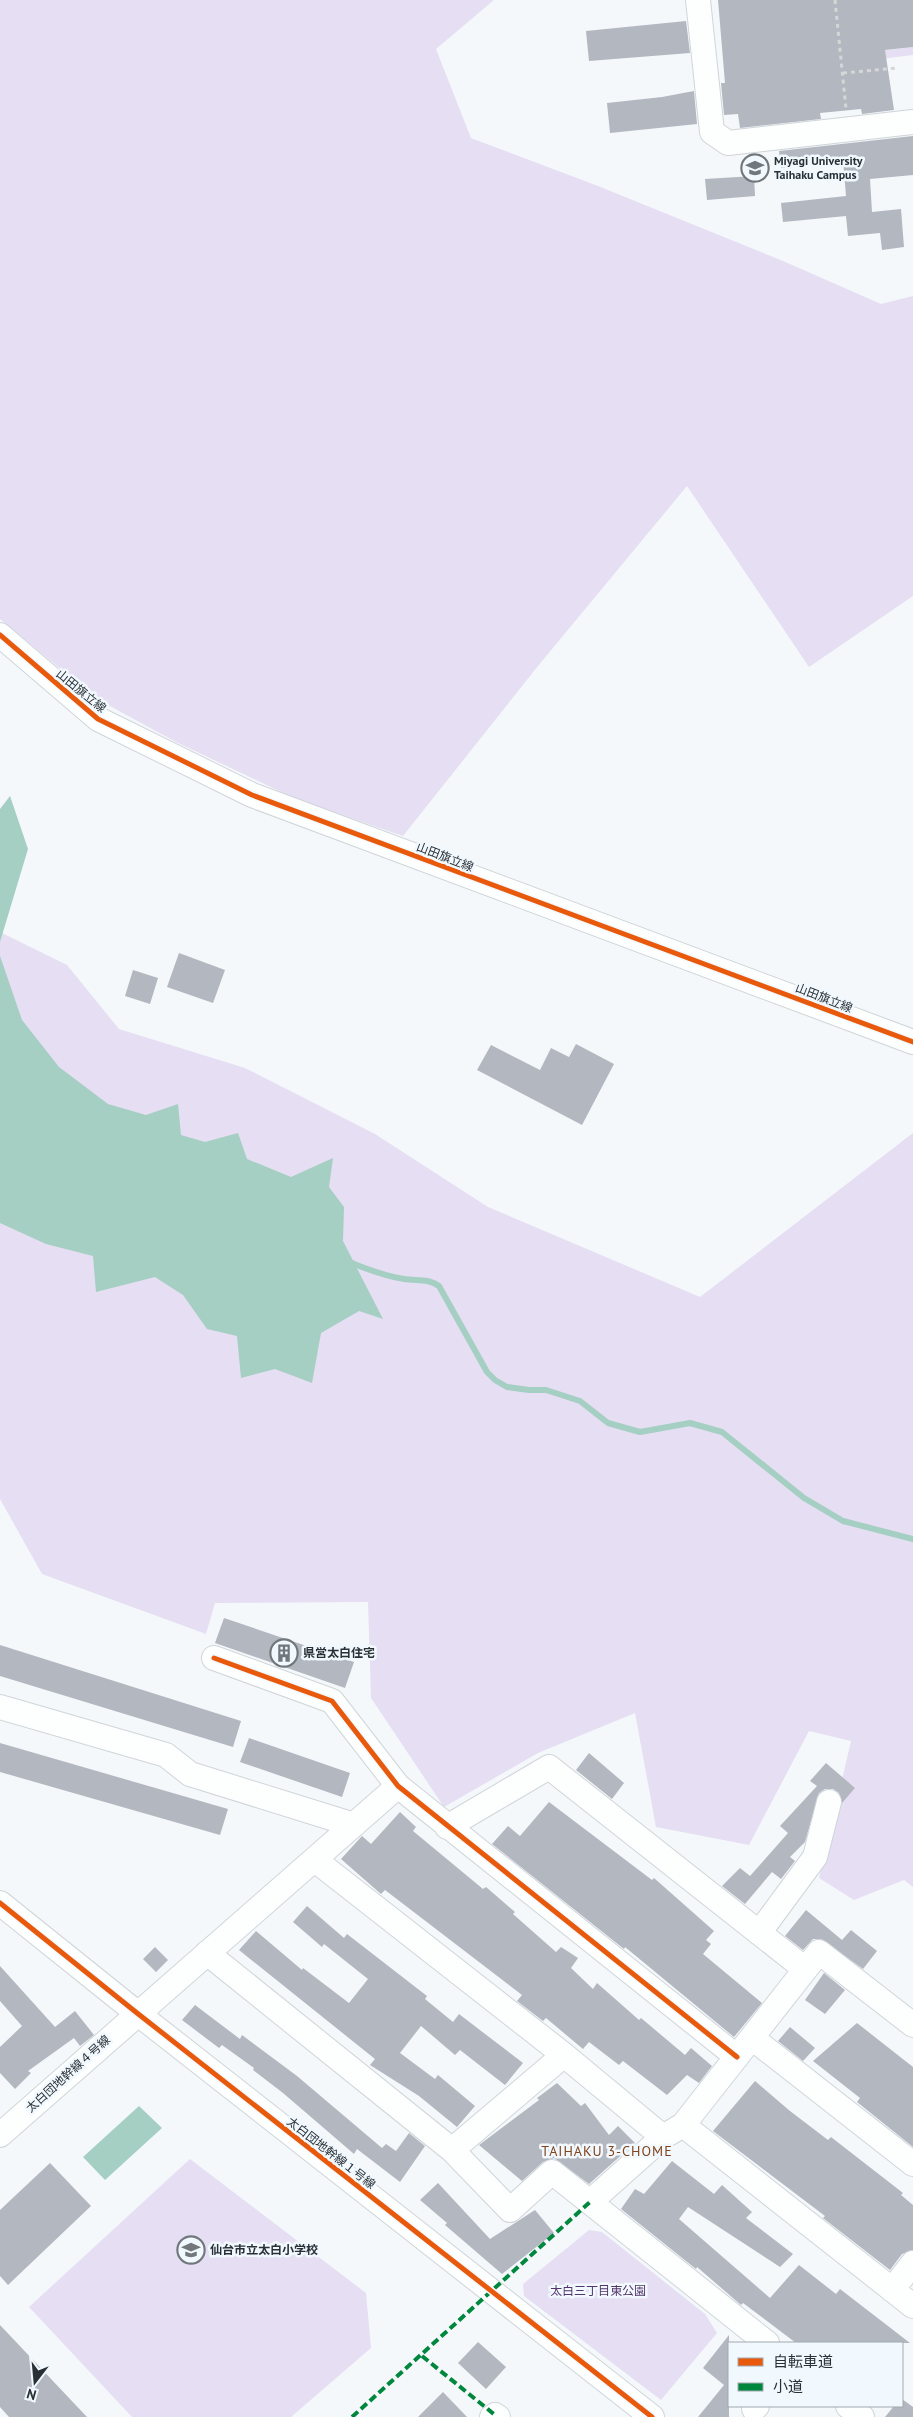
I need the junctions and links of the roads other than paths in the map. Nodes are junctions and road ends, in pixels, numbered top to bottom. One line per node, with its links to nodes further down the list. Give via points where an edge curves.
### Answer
1 (698, 0): 2 (street, via 712,132 728,143)
2 (913, 122)
3 (0, 635): 4 (street, 山田旗立線, via 98,719 252,795)
4 (913, 1042)
5 (214, 1658): 7 (street, via 332,1701)
6 (0, 1707): 9 (street, via 166,1755 190,1774)
7 (398, 1786): 9 (street, 太白団地幹線４号線); 10 (street)
8 (829, 1802): 13 (street, via 815,1857)
9 (354, 1825): 11 (street, 太白団地幹線４号線)
10 (447, 1827): 13 (street, via 549,1767); 20 (street)
11 (315, 1860): 14 (street, 太白団地幹線４号線); 19 (street)
12 (0, 1903): 16 (street, 太白団地幹線１号線)
13 (759, 1933): 15 (street)
14 (207, 1953): 16 (street, 太白団地幹線４号線); 24 (street)
15 (806, 1969): 17 (street, via 819,1952); 18 (street)
16 (137, 2013): 22 (street, 太白団地幹線４号線); 34 (street, 太白団地幹線１号線)
17 (913, 2025)
18 (752, 2038): 20 (street); 25 (street)
19 (564, 2055): 23 (street); 24 (street)
20 (737, 2057): 21 (street)
21 (683, 2125): 23 (street); 28 (street)
22 (0, 2135)
23 (663, 2138): 26 (street)
24 (452, 2150): 26 (street, via 510,2210 552,2172)
25 (913, 2164)
26 (590, 2202): 30 (street)
27 (913, 2263): 28 (street)
28 (892, 2290): 29 (street)
29 (913, 2306)
30 (766, 2342)
31 (849, 2407): 35 (street)
32 (492, 2417): 33 (street, via 495,2414)
33 (498, 2417)
34 (652, 2417)
35 (862, 2417)

